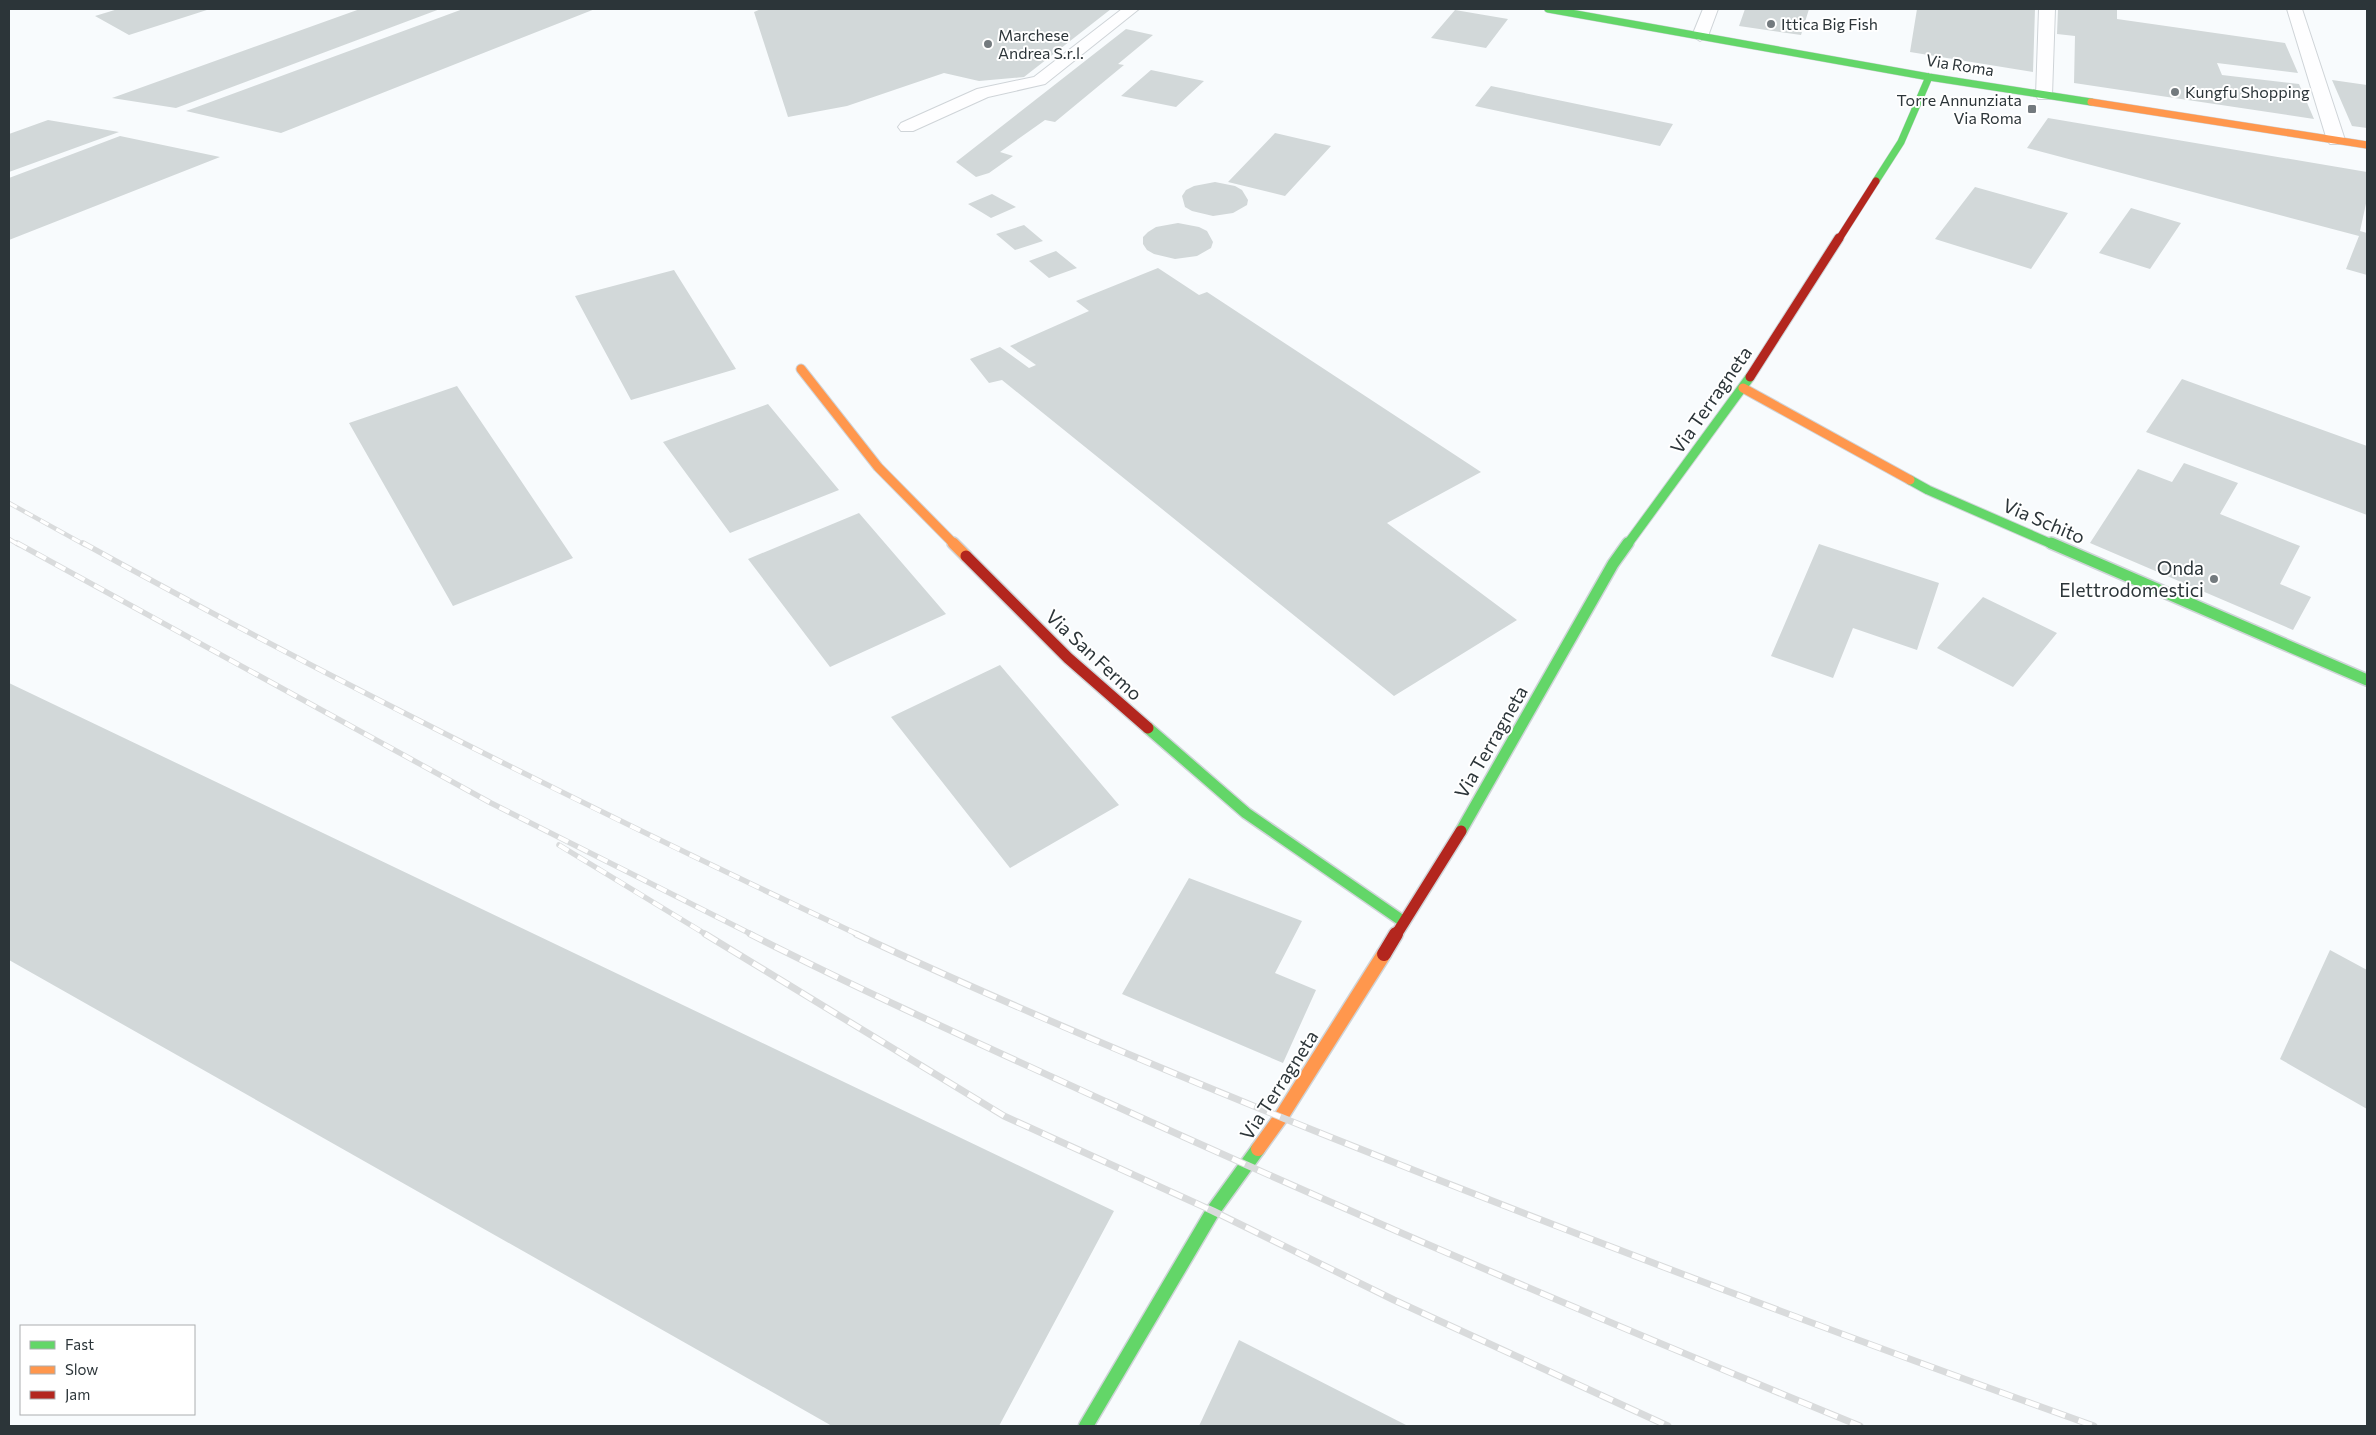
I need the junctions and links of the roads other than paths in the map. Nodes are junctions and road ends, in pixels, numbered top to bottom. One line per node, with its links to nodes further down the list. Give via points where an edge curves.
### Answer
1 (1131, 9): 9 (lane, via 1039,81 983,93)
2 (1548, 9): 6 (street, Via Roma)
3 (1710, 9): 6 (lane)
4 (2047, 9): 8 (lane)
5 (2294, 9): 10 (lane)
6 (1700, 36): 7 (street, Via Roma)
7 (1929, 77): 8 (street, Via Roma); 13 (street, Via Terragneta, via 1901,142)
8 (2044, 95): 10 (street, Via Roma)
9 (907, 127)
10 (2336, 140): 11 (street, Via Roma)
11 (2367, 145)
12 (801, 369): 15 (street, Via San Fermo, via 878,467 1068,658 1246,813)
13 (1743, 388): 14 (street, Via Schito, via 1928,490); 15 (street, Via Terragneta, via 1613,564 1458,836)
14 (2367, 680)
15 (1404, 922): 16 (street, Via Terragneta, via 1281,1117 1213,1211)
16 (1086, 1426)

